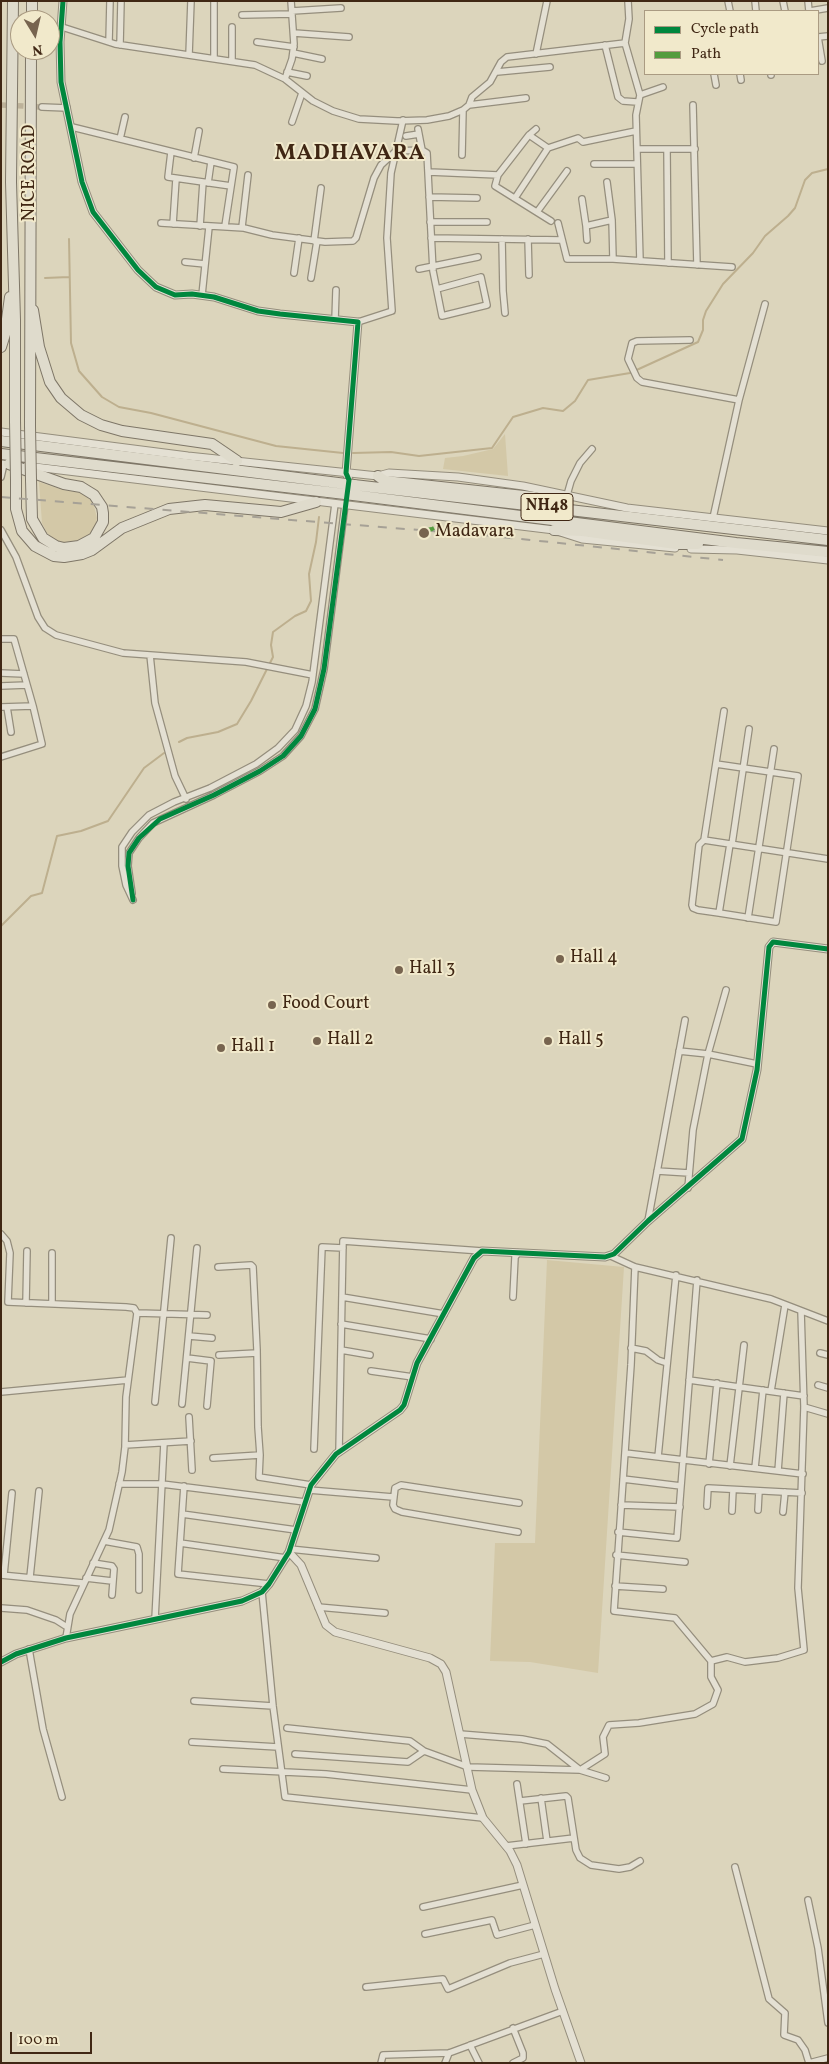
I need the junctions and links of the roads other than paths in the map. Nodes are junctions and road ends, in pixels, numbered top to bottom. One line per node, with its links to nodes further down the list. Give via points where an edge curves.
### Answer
1 (13, 1): 116 (highway, NICE ROAD, via 11,182)
2 (63, 1): 13 (street)
3 (110, 1): 17 (street)
4 (121, 1): 21 (street)
5 (191, 1): 25 (street)
6 (214, 1): 26 (street)
7 (291, 1): 11 (street)
8 (547, 1): 24 (street)
9 (628, 1): 19 (street, via 629,26)
10 (341, 8): 11 (street)
11 (292, 12): 12 (street); 15 (street)
12 (242, 15)
13 (62, 27): 17 (street); 46 (street, via 61,82)
14 (232, 27): 29 (street)
15 (294, 32): 16 (street); 23 (street)
16 (349, 37)
17 (110, 42): 21 (street)
18 (257, 42): 23 (street)
19 (625, 43): 22 (street); 40 (street)
20 (819, 43): 30 (street)
21 (120, 45): 25 (street)
22 (605, 45): 24 (street); 42 (street, via 618,97 623,101)
23 (293, 50): 27 (street); 32 (street)
24 (536, 54): 33 (street, via 507,57)
25 (189, 55): 26 (street)
26 (214, 58): 29 (street)
27 (322, 59)
28 (31, 60): 120 (highway, NICE ROAD)
29 (232, 61): 36 (street, via 255,64)
30 (822, 62)
31 (550, 67): 33 (street)
32 (287, 72): 35 (street); 36 (street)
33 (497, 72): 43 (street, via 472,97)
34 (714, 75): 37 (street)
35 (307, 76)
36 (285, 79): 39 (street)
37 (716, 85)
38 (663, 87): 40 (street)
39 (302, 93): 49 (street, via 333,111 359,119); 50 (street)
40 (640, 95): 42 (street)
41 (526, 98): 43 (street)
42 (638, 102): 54 (street)
43 (469, 105): 47 (street)
44 (694, 105): 61 (street)
45 (42, 107): 46 (street)
46 (67, 108): 51 (street)
47 (463, 110): 49 (street, via 427,120); 65 (street)
48 (125, 117): 57 (street)
49 (403, 120): 63 (street)
50 (292, 122)
51 (72, 127): 57 (street); 119 (street, via 82,182 94,212 138,270 166,292)
52 (536, 129): 55 (street)
53 (199, 131): 66 (street)
54 (636, 131): 58 (street, via 583,142 578,138); 59 (street)
55 (529, 135): 58 (street); 73 (street)
56 (406, 136): 62 (street, via 419,132)
57 (120, 139): 64 (street)
58 (548, 148): 81 (street)
59 (637, 149): 60 (street); 69 (street)
60 (667, 149): 61 (street); 107 (street)
61 (696, 149): 109 (street)
62 (422, 150): 63 (street); 71 (street, via 427,154)
63 (396, 151): 102 (street, via 381,165 374,178 356,238 349,242); 124 (street, via 391,173 387,238 392,310)
64 (171, 152): 66 (street); 74 (street, via 168,177)
65 (462, 155)
66 (194, 158): 67 (street)
67 (211, 162): 76 (street); 77 (street, via 234,167)
68 (594, 164): 69 (street)
69 (637, 164): 105 (street)
70 (567, 171): 83 (street)
71 (429, 172): 73 (street); 79 (street)
72 (248, 175): 95 (street)
73 (498, 175): 81 (street, via 496,186)
74 (176, 178): 76 (street); 90 (street)
75 (607, 182): 85 (street)
76 (205, 183): 77 (street); 91 (street)
77 (231, 186): 93 (street)
78 (321, 188): 102 (street)
79 (429, 197): 80 (street); 86 (street)
80 (477, 198)
81 (515, 198): 83 (street)
82 (582, 199): 94 (street)
83 (537, 212): 84 (street)
84 (551, 220)
85 (612, 220): 94 (street); 104 (street)
86 (430, 222): 87 (street); 97 (street)
87 (487, 222)
88 (162, 223): 90 (street)
89 (558, 223): 100 (street)
90 (173, 224): 91 (street)
91 (200, 226): 92 (street)
92 (209, 226): 93 (street); 108 (street)
93 (225, 226): 95 (street)
94 (586, 226): 101 (street)
95 (242, 227): 96 (street)
96 (300, 238): 102 (street); 113 (street)
97 (431, 238): 98 (street); 110 (street)
98 (502, 239): 99 (street); 122 (street)
99 (528, 239): 100 (street); 114 (street)
100 (562, 240): 104 (street, via 567,259)
101 (587, 240)
102 (315, 241): 115 (street)
103 (478, 257): 110 (street)
104 (614, 259): 105 (street)
105 (640, 261): 107 (street)
106 (185, 262): 108 (street)
107 (668, 263): 109 (street)
108 (205, 264): 119 (street)
109 (697, 265): 111 (street)
110 (433, 267): 112 (street); 117 (street)
111 (732, 267)
112 (419, 269)
113 (294, 273)
114 (529, 275)
115 (311, 278)
116 (14, 281): 126 (highway); 139 (highway, bridge, via 16,508 22,531 35,546 49,554 72,557 87,552 122,528 170,509 212,505 281,512)
117 (437, 289): 117 (street, via 481,277 487,305 442,316)
118 (336, 290): 123 (street)
119 (202, 295): 123 (street, via 258,311)
120 (31, 297): 131 (highway, bridge, via 29,331 30,426 31,480 32,520 43,538 56,546 79,546 94,538 103,522 102,507 94,495 81,487 64,484); 132 (highway, via 46,374 56,392 74,410 122,431 212,444)
121 (765, 304): 127 (street)
122 (505, 313)
123 (334, 320): 124 (street)
124 (358, 322): 133 (street)
125 (690, 340): 127 (street, via 632,343 628,359 637,378 642,382)
126 (1, 347)
127 (739, 400): 143 (street)
128 (1, 432): 132 (street)
129 (1, 441): 136 (highway, NH48)
130 (592, 449): 138 (street, via 580,463)
131 (4, 461): 135 (street); 136 (highway, NH48); 139 (street)
132 (237, 461): 133 (street)
133 (346, 473): 134 (street); 140 (street, via 340,479); 141 (street, via 349,480)
134 (378, 476): 138 (street, via 389,473 458,477); 142 (highway, via 385,481 533,497)
135 (1, 477)
136 (329, 487): 137 (highway, NH48, bridge)
137 (353, 490): 142 (highway, NH48); 148 (highway, NH48)
138 (567, 495): 143 (street, via 627,508)
139 (316, 502): 140 (street)
140 (335, 504): 141 (street); 155 (street)
141 (346, 505): 145 (street); 169 (street, via 324,669 315,708 301,736 283,756 260,771)
142 (591, 512): 147 (highway, NH48)
143 (713, 518): 146 (street)
144 (1, 530): 152 (street, via 45,628 56,635 84,643)
145 (554, 530): 148 (highway, via 676,544); 150 (street, via 582,539)
146 (828, 531)
147 (828, 540)
148 (736, 543): 149 (highway, NH48)
149 (828, 552)
150 (828, 560)
151 (1, 638): 154 (street, via 14,639)
152 (150, 656): 155 (street, via 246,662); 168 (street, via 156,703 175,776)
153 (1, 673): 154 (street)
154 (24, 674): 156 (street)
155 (313, 675): 168 (street, via 306,706 295,730 278,748 256,764)
156 (27, 685): 157 (street); 158 (street)
157 (1, 686)
158 (33, 706): 159 (street); 164 (street, via 42,744)
159 (4, 707): 162 (street)
160 (724, 711): 165 (street)
161 (749, 729): 166 (street)
162 (11, 732)
163 (774, 749): 167 (street)
164 (1, 757)
165 (716, 764): 166 (street); 170 (street)
166 (744, 768): 167 (street); 171 (street)
167 (770, 772): 172 (street); 173 (street, via 798,776)
168 (185, 798): 169 (street); 169 (street, via 149,815 122,847 122,866 133,900 128,866 130,853 153,823)
169 (188, 806)
170 (704, 840): 171 (street); 175 (street, via 699,845 692,905 698,910)
171 (731, 844): 172 (street); 175 (street)
172 (759, 848): 173 (street); 176 (street)
173 (786, 853): 174 (street); 176 (street, via 776,922)
174 (828, 859)
175 (720, 913): 176 (street)
176 (748, 918)
177 (828, 950): 182 (street, via 773,942 769,947)
178 (726, 990): 181 (street)
179 (685, 1020): 180 (street)
180 (679, 1051): 181 (street); 183 (street)
181 (708, 1054): 182 (street); 184 (street)
182 (757, 1064): 185 (street, via 742,1139)
183 (657, 1171): 184 (street); 186 (street)
184 (688, 1173): 185 (street)
185 (688, 1188): 186 (street)
186 (648, 1221): 195 (street)
187 (1, 1234): 202 (street, via 10,1253)
188 (171, 1238): 208 (street)
189 (197, 1248): 210 (street)
190 (343, 1248): 192 (street, via 343,1241); 201 (street); 249 (street, via 322,1247)
191 (27, 1251): 203 (street)
192 (482, 1251): 194 (street); 209 (street, via 474,1258)
193 (52, 1253): 204 (street)
194 (518, 1253): 195 (street); 200 (street, via 515,1257)
195 (611, 1256): 197 (street)
196 (218, 1267): 220 (street, via 251,1264 254,1267)
197 (635, 1267): 198 (street); 218 (street)
198 (676, 1275): 199 (street); 226 (street)
199 (697, 1280): 205 (street); 230 (street)
200 (513, 1297)
201 (342, 1298): 209 (street); 213 (street)
202 (5, 1302): 203 (street)
203 (26, 1303): 204 (street)
204 (52, 1304): 207 (street, via 134,1308)
205 (785, 1305): 206 (street); 236 (street)
206 (801, 1311): 212 (street); 239 (street)
207 (136, 1313): 208 (street); 229 (street)
208 (164, 1314): 210 (street); 240 (street)
209 (444, 1314): 216 (street)
210 (191, 1315): 211 (street); 214 (street)
211 (207, 1315)
212 (828, 1321)
213 (342, 1324): 216 (street); 219 (street)
214 (189, 1336): 215 (street); 225 (street)
215 (212, 1338)
216 (431, 1339): 228 (street)
217 (744, 1345): 233 (street)
218 (631, 1348): 226 (street, via 646,1351); 251 (street)
219 (341, 1350): 223 (street); 250 (street)
220 (257, 1353): 222 (street); 252 (street)
221 (820, 1353): 224 (street)
222 (219, 1355)
223 (370, 1355)
224 (828, 1355)
225 (187, 1358): 241 (street); 242 (street, via 211,1361)
226 (667, 1363): 253 (street)
227 (371, 1371): 228 (street)
228 (413, 1377): 250 (street, via 400,1410)
229 (128, 1380): 237 (street); 248 (street)
230 (689, 1380): 231 (street); 255 (street)
231 (717, 1383): 233 (street); 256 (street)
232 (818, 1385): 234 (street)
233 (739, 1386): 235 (street); 257 (street)
234 (828, 1388)
235 (763, 1390): 236 (street); 258 (street)
236 (771, 1391): 238 (street)
237 (1, 1392)
238 (784, 1393): 239 (street); 260 (street)
239 (804, 1396): 243 (street)
240 (155, 1402)
241 (182, 1404)
242 (207, 1406)
243 (804, 1407): 244 (street); 261 (street)
244 (828, 1414)
245 (189, 1417): 246 (street)
246 (191, 1441): 247 (street); 259 (street)
247 (164, 1443): 248 (street); 264 (street)
248 (125, 1445): 263 (street)
249 (314, 1449)
250 (339, 1452): 267 (street)
251 (625, 1453): 253 (street); 262 (street)
252 (260, 1455): 254 (street); 267 (street, via 259,1477)
253 (658, 1457): 255 (street)
254 (213, 1458)
255 (682, 1461): 256 (street); 266 (street)
256 (709, 1464): 257 (street)
257 (730, 1466): 258 (street)
258 (755, 1468): 260 (street)
259 (192, 1470)
260 (778, 1471): 261 (street)
261 (802, 1474): 273 (street)
262 (623, 1479): 266 (street); 277 (street)
263 (119, 1484): 264 (street); 287 (street)
264 (162, 1484): 265 (street); 307 (street)
265 (184, 1486): 275 (street); 283 (street)
266 (681, 1486): 279 (street)
267 (310, 1487): 274 (street); 275 (street)
268 (733, 1490): 270 (street); 278 (street, via 708,1488); 281 (street)
269 (39, 1491): 295 (street)
270 (759, 1491): 271 (street); 280 (street)
271 (785, 1492): 273 (street); 282 (street)
272 (12, 1493): 294 (street)
273 (802, 1493): 311 (street, via 798,1588 804,1650 778,1658 745,1662 727,1657)
274 (393, 1498): 276 (street, via 395,1488 401,1485); 285 (street, via 395,1509 402,1512)
275 (305, 1502): 284 (street)
276 (519, 1503)
277 (621, 1505): 279 (street); 286 (street)
278 (707, 1506)
279 (680, 1508): 286 (street, via 677,1538)
280 (758, 1510)
281 (732, 1511)
282 (783, 1512)
283 (182, 1514): 284 (street); 288 (street)
284 (296, 1530): 289 (street)
285 (518, 1532)
286 (618, 1532): 290 (street)
287 (104, 1541): 293 (street); 301 (street, via 136,1548 139,1554)
288 (180, 1543): 289 (street); 298 (street, via 178,1574)
289 (288, 1553): 291 (street); 298 (street); 304 (street, via 301,1565)
290 (616, 1554): 292 (street); 299 (street)
291 (376, 1558)
292 (685, 1562)
293 (93, 1563): 296 (street); 297 (street, via 112,1566)
294 (2, 1575): 295 (street)
295 (30, 1577): 296 (street)
296 (84, 1580): 297 (street); 308 (street)
297 (112, 1581): 303 (street)
298 (269, 1584): 302 (street)
299 (616, 1586): 300 (street); 311 (street, via 614,1611 675,1618)
300 (663, 1589)
301 (139, 1590)
302 (262, 1592): 307 (street, via 242,1602); 314 (street)
303 (112, 1595)
304 (318, 1607): 306 (street); 316 (street, via 326,1625 335,1632 430,1658 441,1664 446,1672)
305 (1, 1608): 308 (street, via 27,1610)
306 (385, 1613)
307 (155, 1620): 309 (street)
308 (67, 1627): 309 (street)
309 (66, 1638): 310 (street)
310 (30, 1649): 312 (street); 328 (street, via 44,1729)
311 (710, 1661): 323 (street, via 711,1677 718,1690 712,1704 695,1714 609,1725 603,1737 606,1754)
312 (1, 1662)
313 (194, 1701): 314 (street)
314 (273, 1706): 318 (street)
315 (287, 1728): 319 (street, via 410,1741)
316 (460, 1734): 321 (street); 323 (street, via 547,1744)
317 (192, 1742): 318 (street)
318 (278, 1747): 324 (street)
319 (424, 1751): 320 (street, via 408,1762); 321 (street)
320 (295, 1754)
321 (468, 1767): 323 (street); 327 (street)
322 (223, 1769): 324 (street)
323 (580, 1770): 325 (street)
324 (282, 1772): 327 (street); 331 (street, via 285,1797)
325 (606, 1778)
326 (517, 1784): 330 (street)
327 (472, 1790): 331 (street)
328 (62, 1797)
329 (541, 1798): 330 (street); 332 (street, via 568,1798); 333 (street)
330 (520, 1801): 334 (street)
331 (483, 1818): 335 (street)
332 (574, 1838): 333 (street); 336 (street, via 580,1858 591,1865 619,1869)
333 (547, 1841): 334 (street)
334 (526, 1844): 335 (street)
335 (506, 1846): 338 (street)
336 (640, 1861)
337 (735, 1867): 358 (street, via 770,1999 785,2013 784,2035 798,2040)
338 (523, 1885): 340 (street); 341 (street)
339 (808, 1900): 346 (street)
340 (422, 1907)
341 (535, 1925): 342 (street, via 497,1934 492,1920); 343 (street)
342 (425, 1934)
343 (544, 1954): 344 (street, via 510,1963 448,1989 442,1979); 345 (street)
344 (366, 1987)
345 (562, 2011): 347 (street); 357 (street)
346 (828, 2023)
347 (513, 2028): 348 (street); 350 (street)
348 (470, 2045): 349 (street); 354 (street)
349 (449, 2053): 352 (street, via 383,2055); 353 (street)
350 (523, 2058): 355 (street); 356 (street)
351 (828, 2058): 358 (street)
352 (381, 2063)
353 (445, 2063)
354 (479, 2063)
355 (513, 2063)
356 (528, 2063)
357 (581, 2063)
358 (809, 2063)

